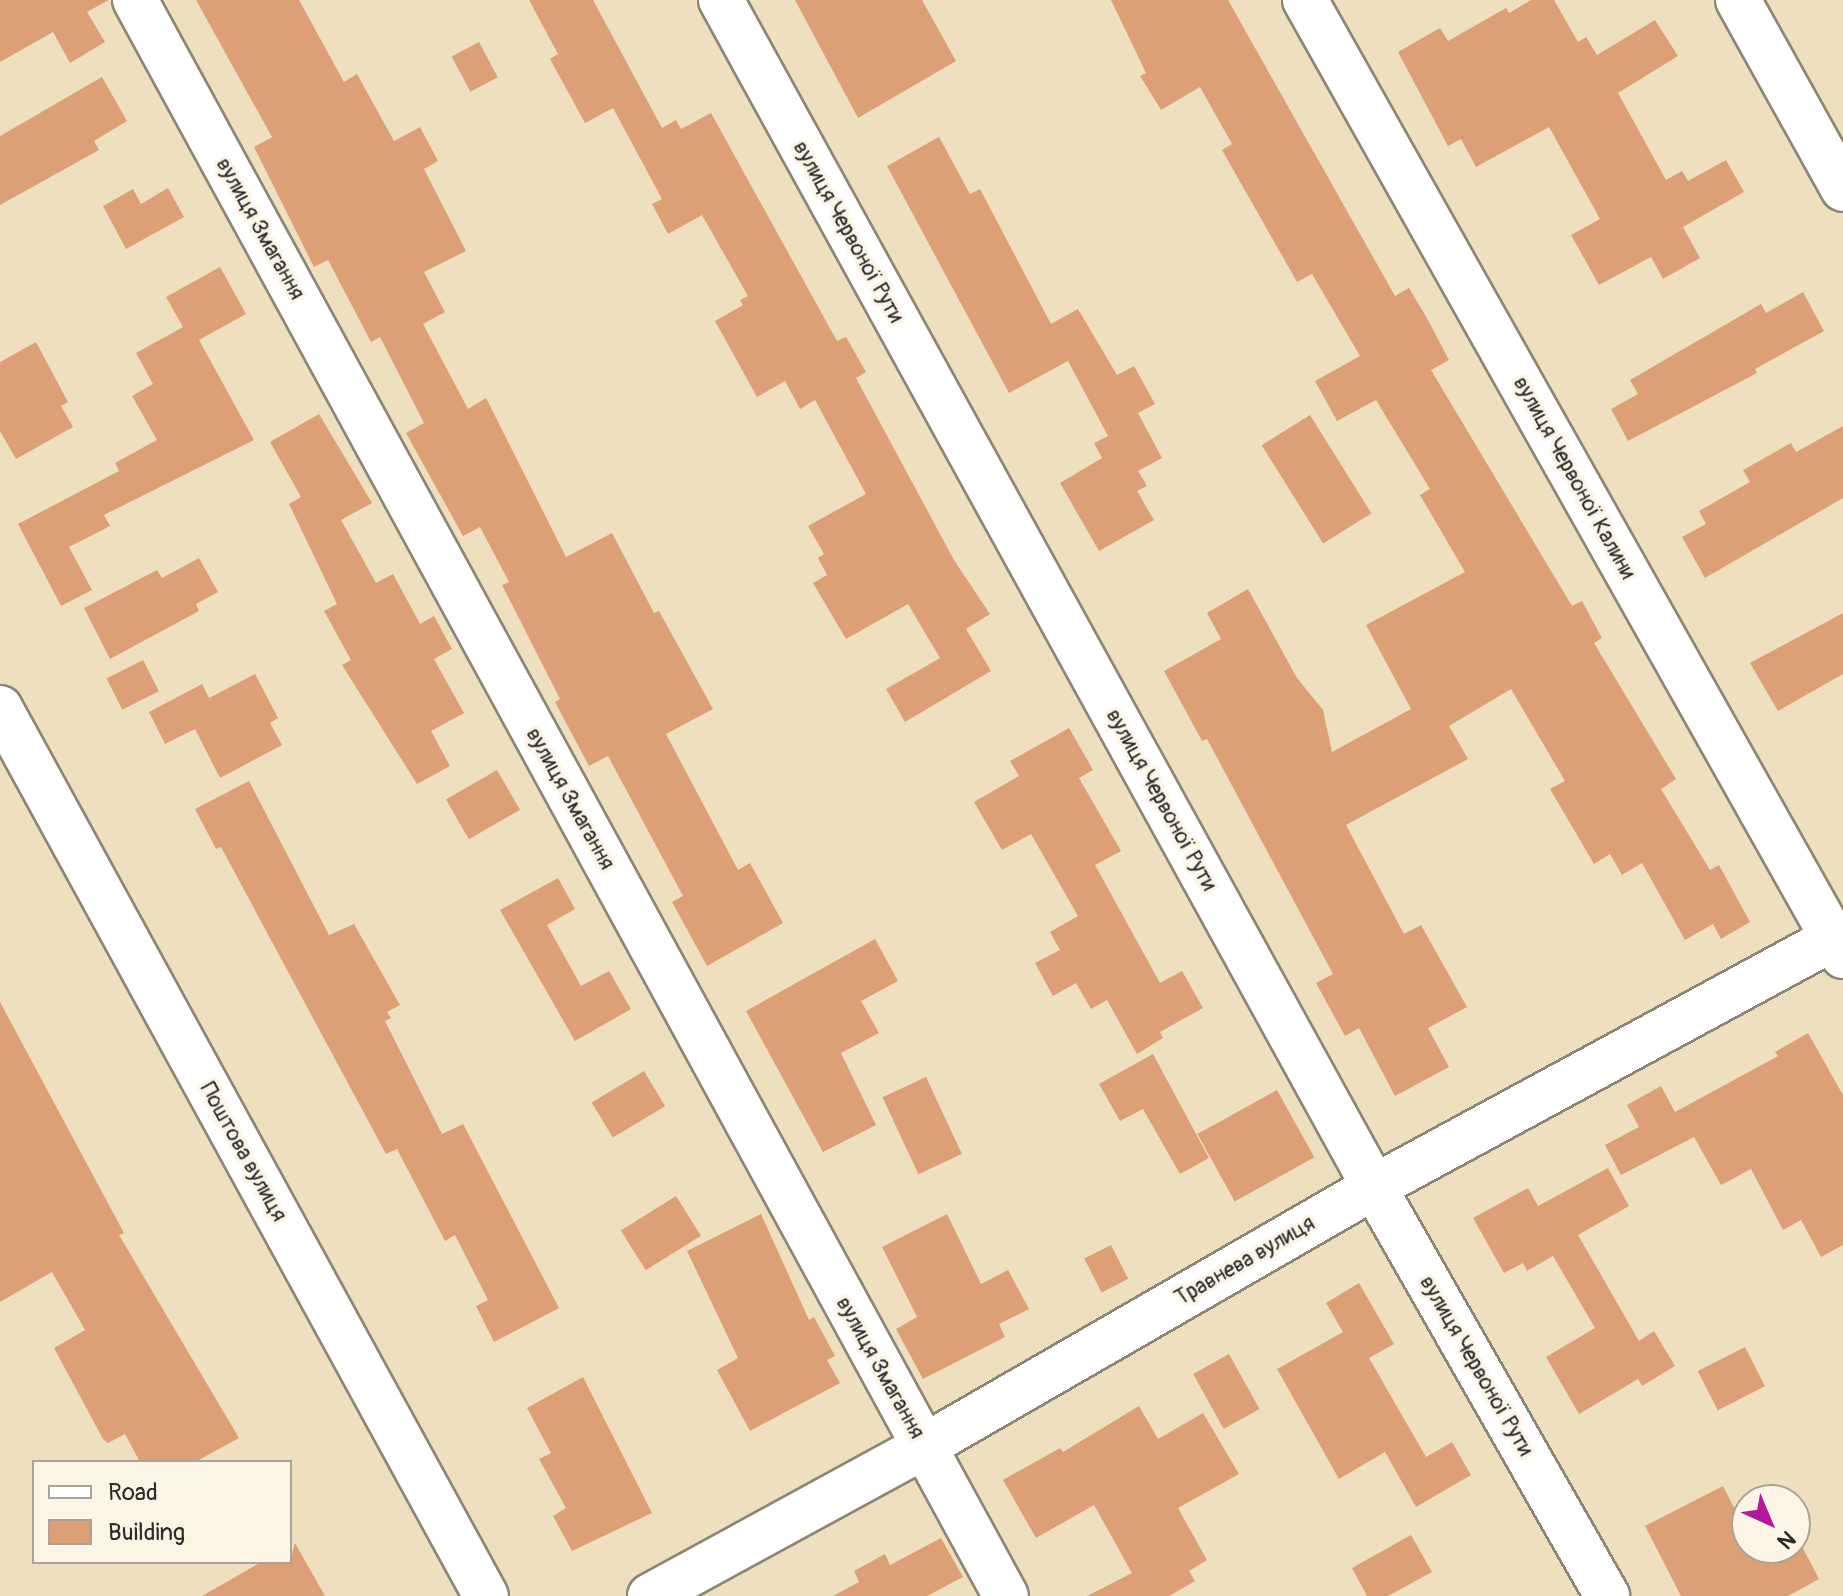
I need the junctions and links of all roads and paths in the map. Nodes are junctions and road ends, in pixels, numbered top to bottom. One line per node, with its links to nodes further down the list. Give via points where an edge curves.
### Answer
1 (135, 0): 9 (street, вулиця Змагання)
2 (721, 0): 8 (street, вулиця Червоної Рути)
3 (1305, 0): 7 (street, вулиця Червоної Калини)
4 (1738, 0): 5 (street)
5 (1843, 189)
6 (0, 708): 10 (street, Поштова вулиця)
7 (1840, 943): 8 (street, Травнева вулиця)
8 (1374, 1187): 9 (street, Травнева вулиця); 13 (street, вулиця Червоної Рути)
9 (923, 1447): 11 (street, Травнева вулиця); 12 (street, вулиця Змагання)
10 (486, 1596)
11 (650, 1596)
12 (1006, 1596)
13 (1607, 1596)

